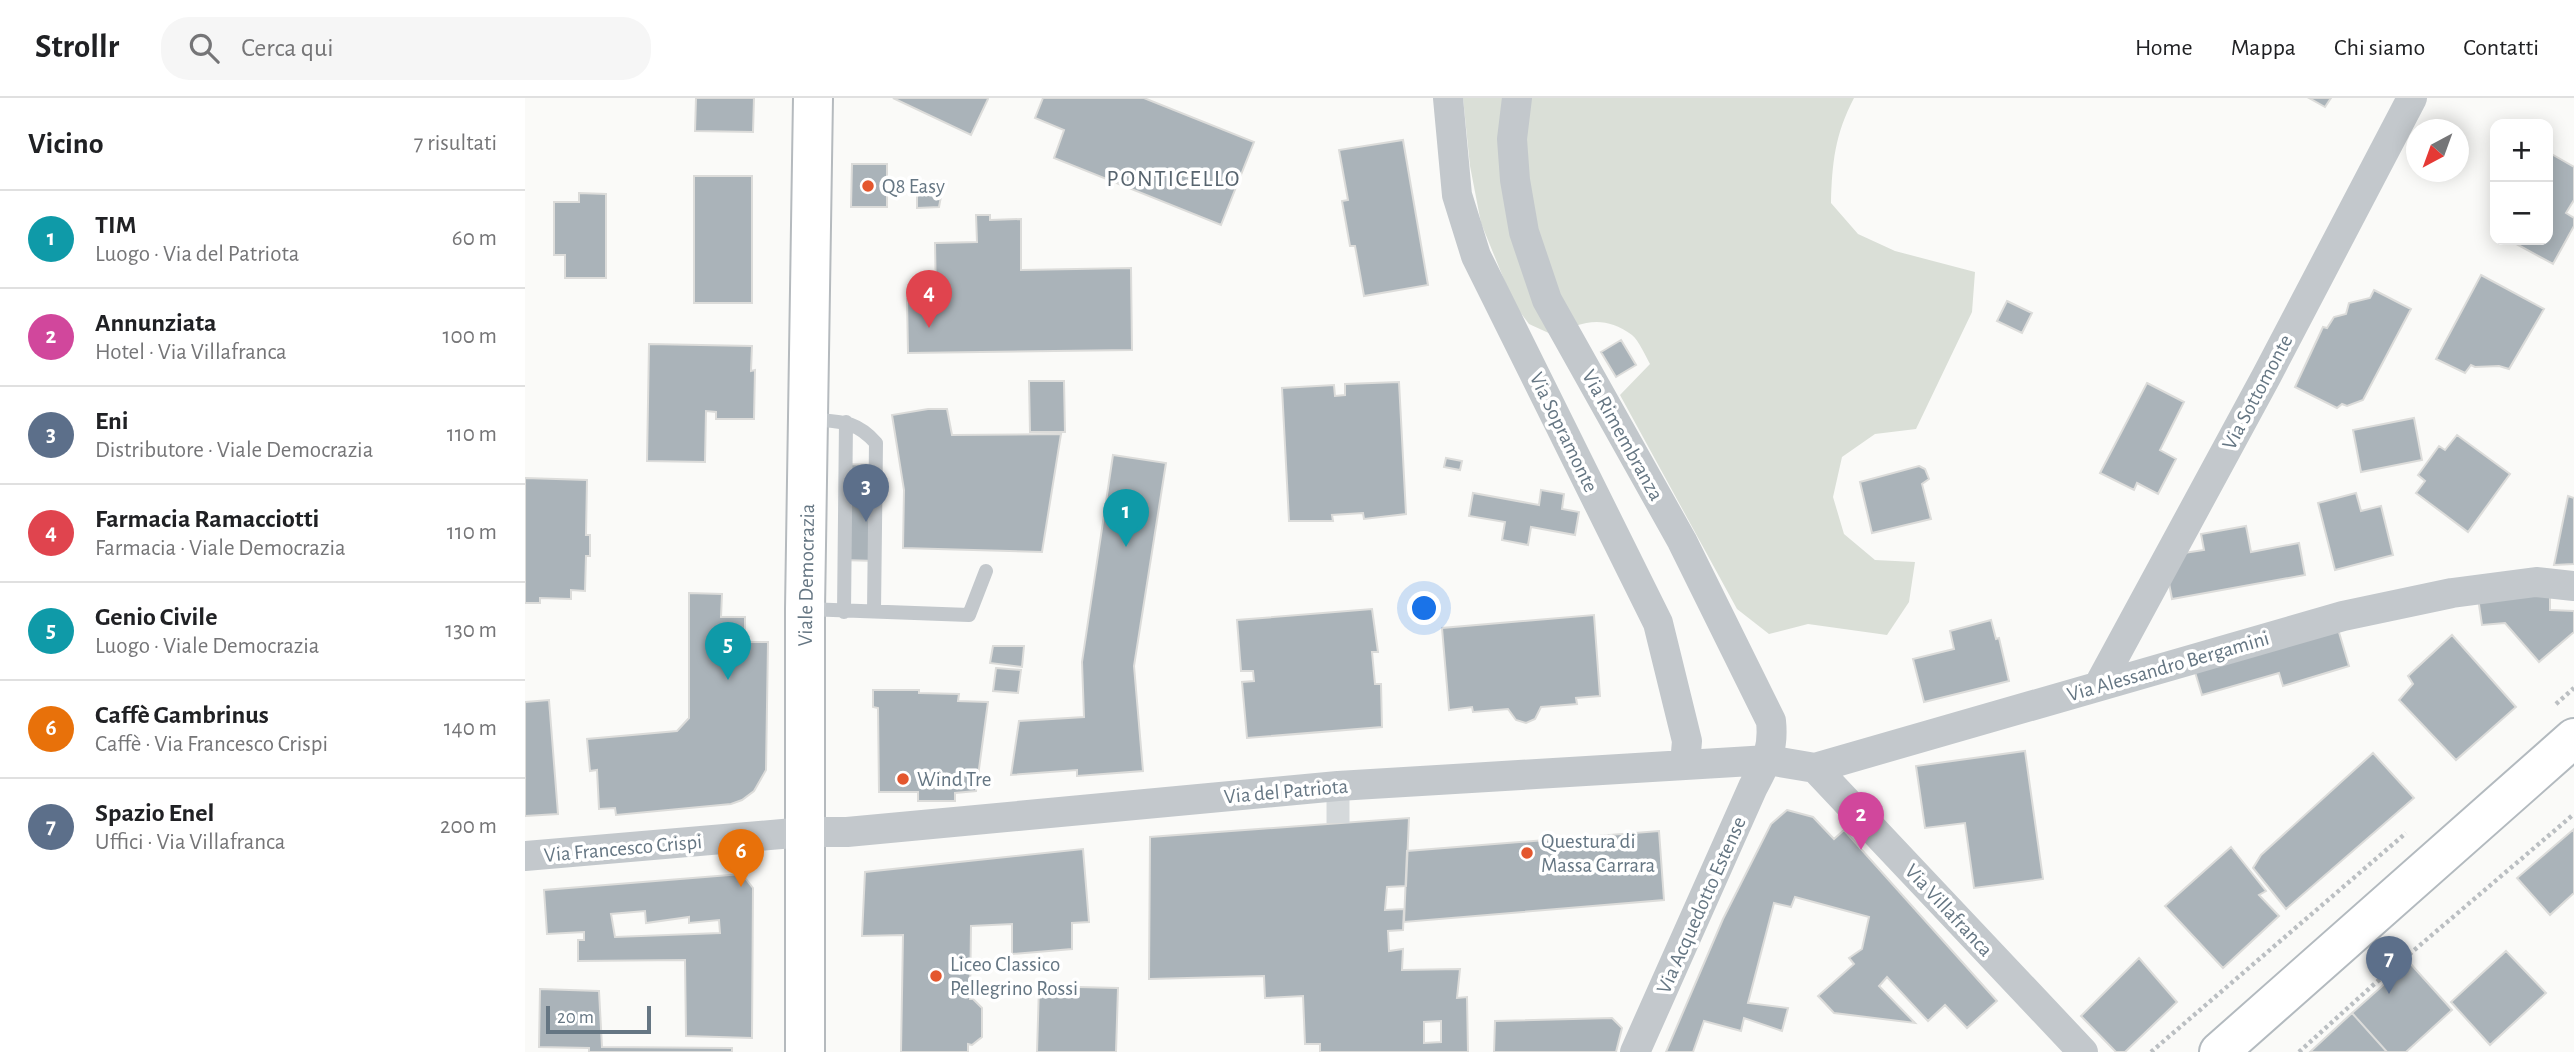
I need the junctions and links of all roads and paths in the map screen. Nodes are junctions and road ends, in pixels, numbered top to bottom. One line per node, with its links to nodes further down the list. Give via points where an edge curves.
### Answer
1 (813, 98): 5 (main road, Viale Democrazia)
2 (1448, 98): 17 (street, Via Sopramonte, via 1457,195 1476,256 1658,623 1686,741)
3 (1517, 98): 16 (street, Via Rimembranza, via 1512,139 1515,180 1524,232 1547,300 1682,541 1771,721 1773,741)
4 (2412, 98): 12 (street, Via Sottomonte)
5 (809, 419): 6 (lane); 9 (main road, Viale Democrazia)
6 (846, 422): 10 (lane, via 864,429 876,443); 11 (lane)
7 (986, 571): 10 (lane, via 969,615)
8 (2574, 586): 12 (street, Via Alessandro Bergamini, via 2536,582 2452,593 2343,616)
9 (805, 609): 11 (lane); 21 (main road, Viale Democrazia)
10 (874, 611): 11 (lane)
11 (844, 612)
12 (2099, 685): 18 (street, Via Alessandro Bergamini)
13 (2574, 688): 14 (path)
14 (2553, 707)
15 (2574, 738): 27 (main road)
16 (1768, 760): 17 (street, Via del Patriota); 18 (street, Via Alessandro Bergamini); 24 (street, Via Acquedotto Estense)
17 (1685, 764): 21 (street, Via del Patriota, via 1338,786 847,832)
18 (1815, 768): 25 (street, Via Villafranca)
19 (2574, 814): 28 (path)
20 (2416, 825): 26 (path)
21 (804, 832): 22 (street, Via Francesco Crispi); 23 (main road, Viale Democrazia)
22 (525, 856)
23 (804, 1052)
24 (1635, 1052)
25 (2083, 1052)
26 (2151, 1052)
27 (2219, 1052)
28 (2299, 1052)

